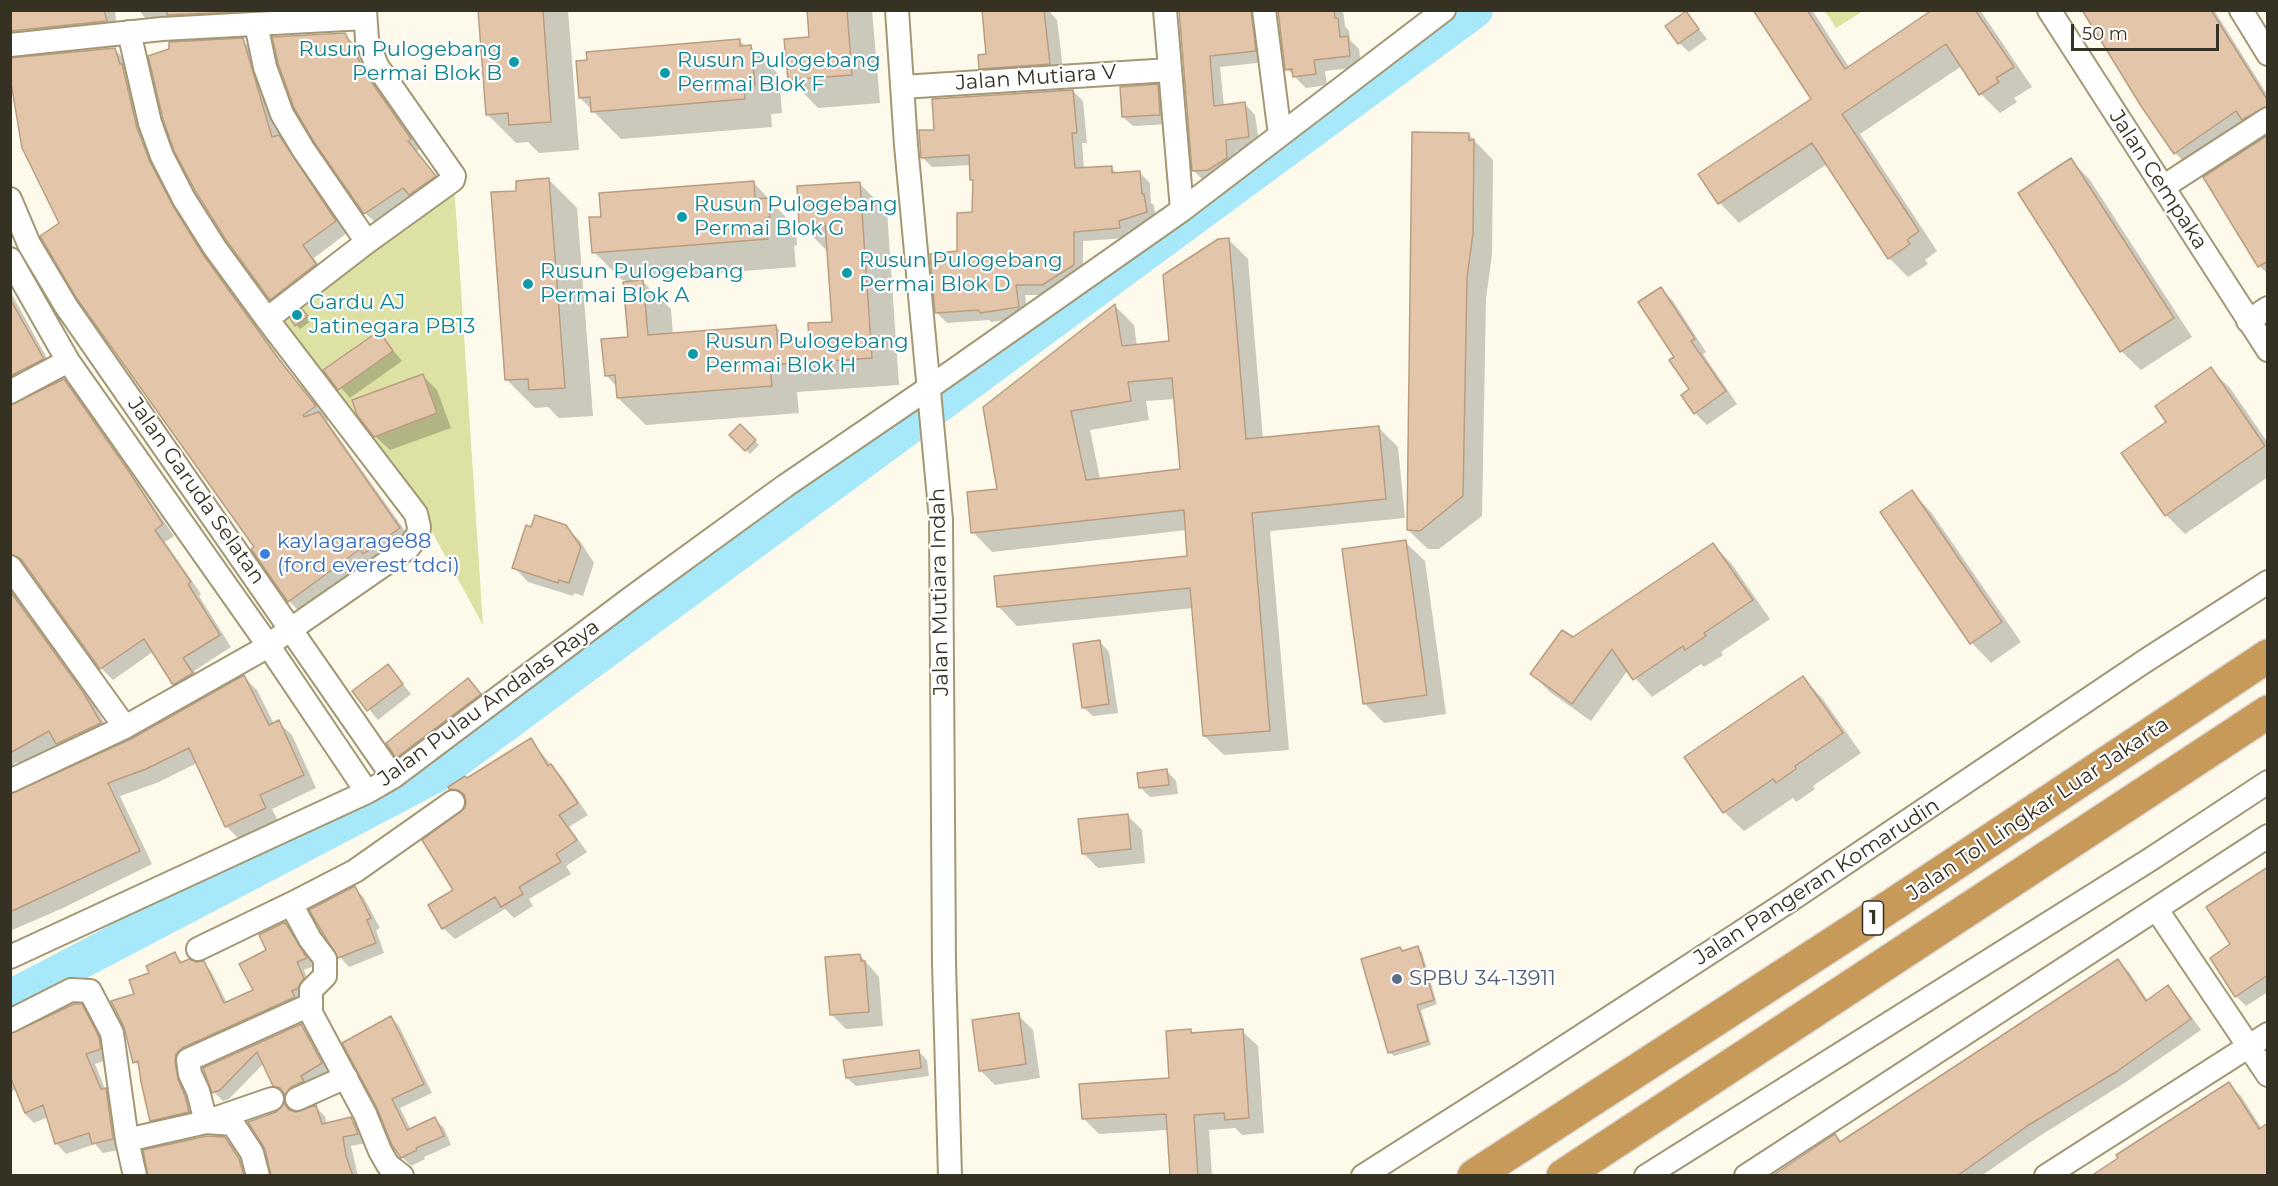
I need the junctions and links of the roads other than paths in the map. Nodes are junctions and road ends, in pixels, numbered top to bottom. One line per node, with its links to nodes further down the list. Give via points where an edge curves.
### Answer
1 (897, 10): 13 (street, Jalan Mutiara Indah)
2 (1165, 10): 12 (street)
3 (1264, 10): 15 (street)
4 (1444, 10): 15 (street, Jalan Pulau Andalas Raya)
5 (2049, 10): 16 (street, Jalan Cempaka)
6 (2241, 10): 11 (street)
7 (365, 14): 8 (street); 19 (street, via 367,40 377,66 454,176)
8 (256, 24): 9 (street); 19 (street, via 265,67 282,114)
9 (129, 32): 10 (street); 22 (street, via 150,123 173,180 203,230)
10 (10, 45)
11 (2268, 54)
12 (1170, 70): 13 (street, Jalan Mutiara V); 18 (street)
13 (902, 87): 27 (street, Jalan Mutiara Indah)
14 (2268, 119): 16 (street)
15 (1280, 135): 18 (street, Jalan Pulau Andalas Raya)
16 (2163, 187): 23 (street, Jalan Cempaka)
17 (10, 199): 30 (street, Jalan Garuda Selatan, via 44,271)
18 (1182, 210): 27 (street, Jalan Pulau Andalas Raya)
19 (368, 242): 22 (street)
20 (10, 259): 25 (street, Jalan Garuda Selatan)
21 (2268, 308): 23 (street)
22 (267, 319): 30 (street, via 416,514 419,527 418,536 408,548)
23 (2248, 321): 24 (street, Jalan Cempaka)
24 (2268, 350)
25 (68, 361): 26 (street); 31 (street, Jalan Garuda Selatan)
26 (10, 392)
27 (931, 392): 35 (street, Jalan Pulau Andalas Raya, via 737,521); 57 (street, Jalan Mutiara Indah, via 942,551 944,951)
28 (10, 567): 34 (street)
29 (2268, 582): 58 (street, Jalan Pangeran Komarudin, via 1769,914)
30 (292, 629): 31 (street); 35 (street, Jalan Garuda Selatan)
31 (268, 645): 34 (street); 38 (street, Jalan Garuda Selatan)
32 (2268, 656): 59 (highway, Jalan Tol Lingkar Luar Jakarta / 1)
33 (2268, 712): 60 (highway, Jalan Tol Lingkar Luar Jakarta / 1)
34 (125, 727): 36 (street)
35 (393, 777): 38 (street, Jalan Pulau Andalas Raya)
36 (11, 780)
37 (2268, 782): 61 (street, via 2141,866)
38 (367, 792): 44 (street, Jalan Pulau Andalas Raya)
39 (453, 802): 41 (street, via 355,871)
40 (2268, 836): 42 (street)
41 (291, 904): 43 (street); 45 (street, via 325,959 325,976 311,990)
42 (2157, 910): 47 (street); 62 (street)
43 (198, 949)
44 (10, 957)
45 (310, 1005): 49 (street); 52 (street, via 188,1060)
46 (10, 1021): 53 (street, via 71,990 90,991 112,1033)
47 (2258, 1040): 48 (street); 63 (street)
48 (2268, 1075)
49 (346, 1077): 51 (street); 56 (street, via 380,1151 388,1165)
50 (272, 1099): 52 (street)
51 (297, 1099)
52 (206, 1122): 53 (street); 55 (street, via 233,1124 252,1153)
53 (127, 1140): 54 (street)
54 (135, 1176)
55 (258, 1176)
56 (402, 1176)
57 (950, 1176)
58 (1363, 1176)
59 (1474, 1176)
60 (1563, 1176)
61 (1646, 1176)
62 (1746, 1176)
63 (2046, 1176)

